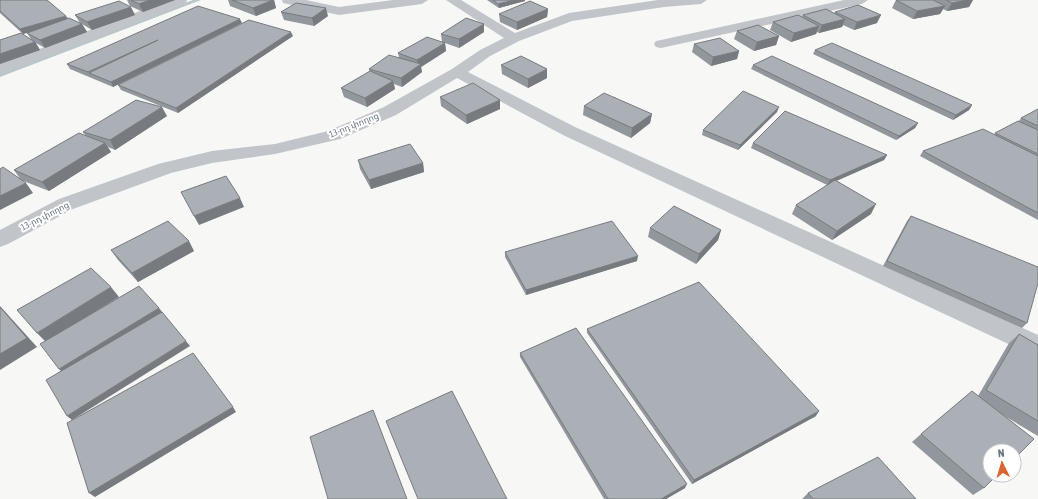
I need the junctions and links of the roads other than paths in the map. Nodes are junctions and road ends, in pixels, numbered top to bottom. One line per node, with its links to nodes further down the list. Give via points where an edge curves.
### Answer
1 (181, 0): 9 (street)
2 (288, 0): 3 (street, via 340,11)
3 (422, 0)
4 (452, 0): 7 (street)
5 (701, 0): 7 (street, 13-րդ փողոց, via 569,17)
6 (862, 0): 8 (street)
7 (514, 38): 10 (street, 13-րդ փողոց)
8 (661, 44)
9 (0, 69)
10 (457, 72): 11 (street, 13-րդ փողոց, via 390,111 334,135 275,149 212,157 165,168 66,204); 12 (street, via 569,131 715,196)
11 (0, 239)
12 (1038, 347)

